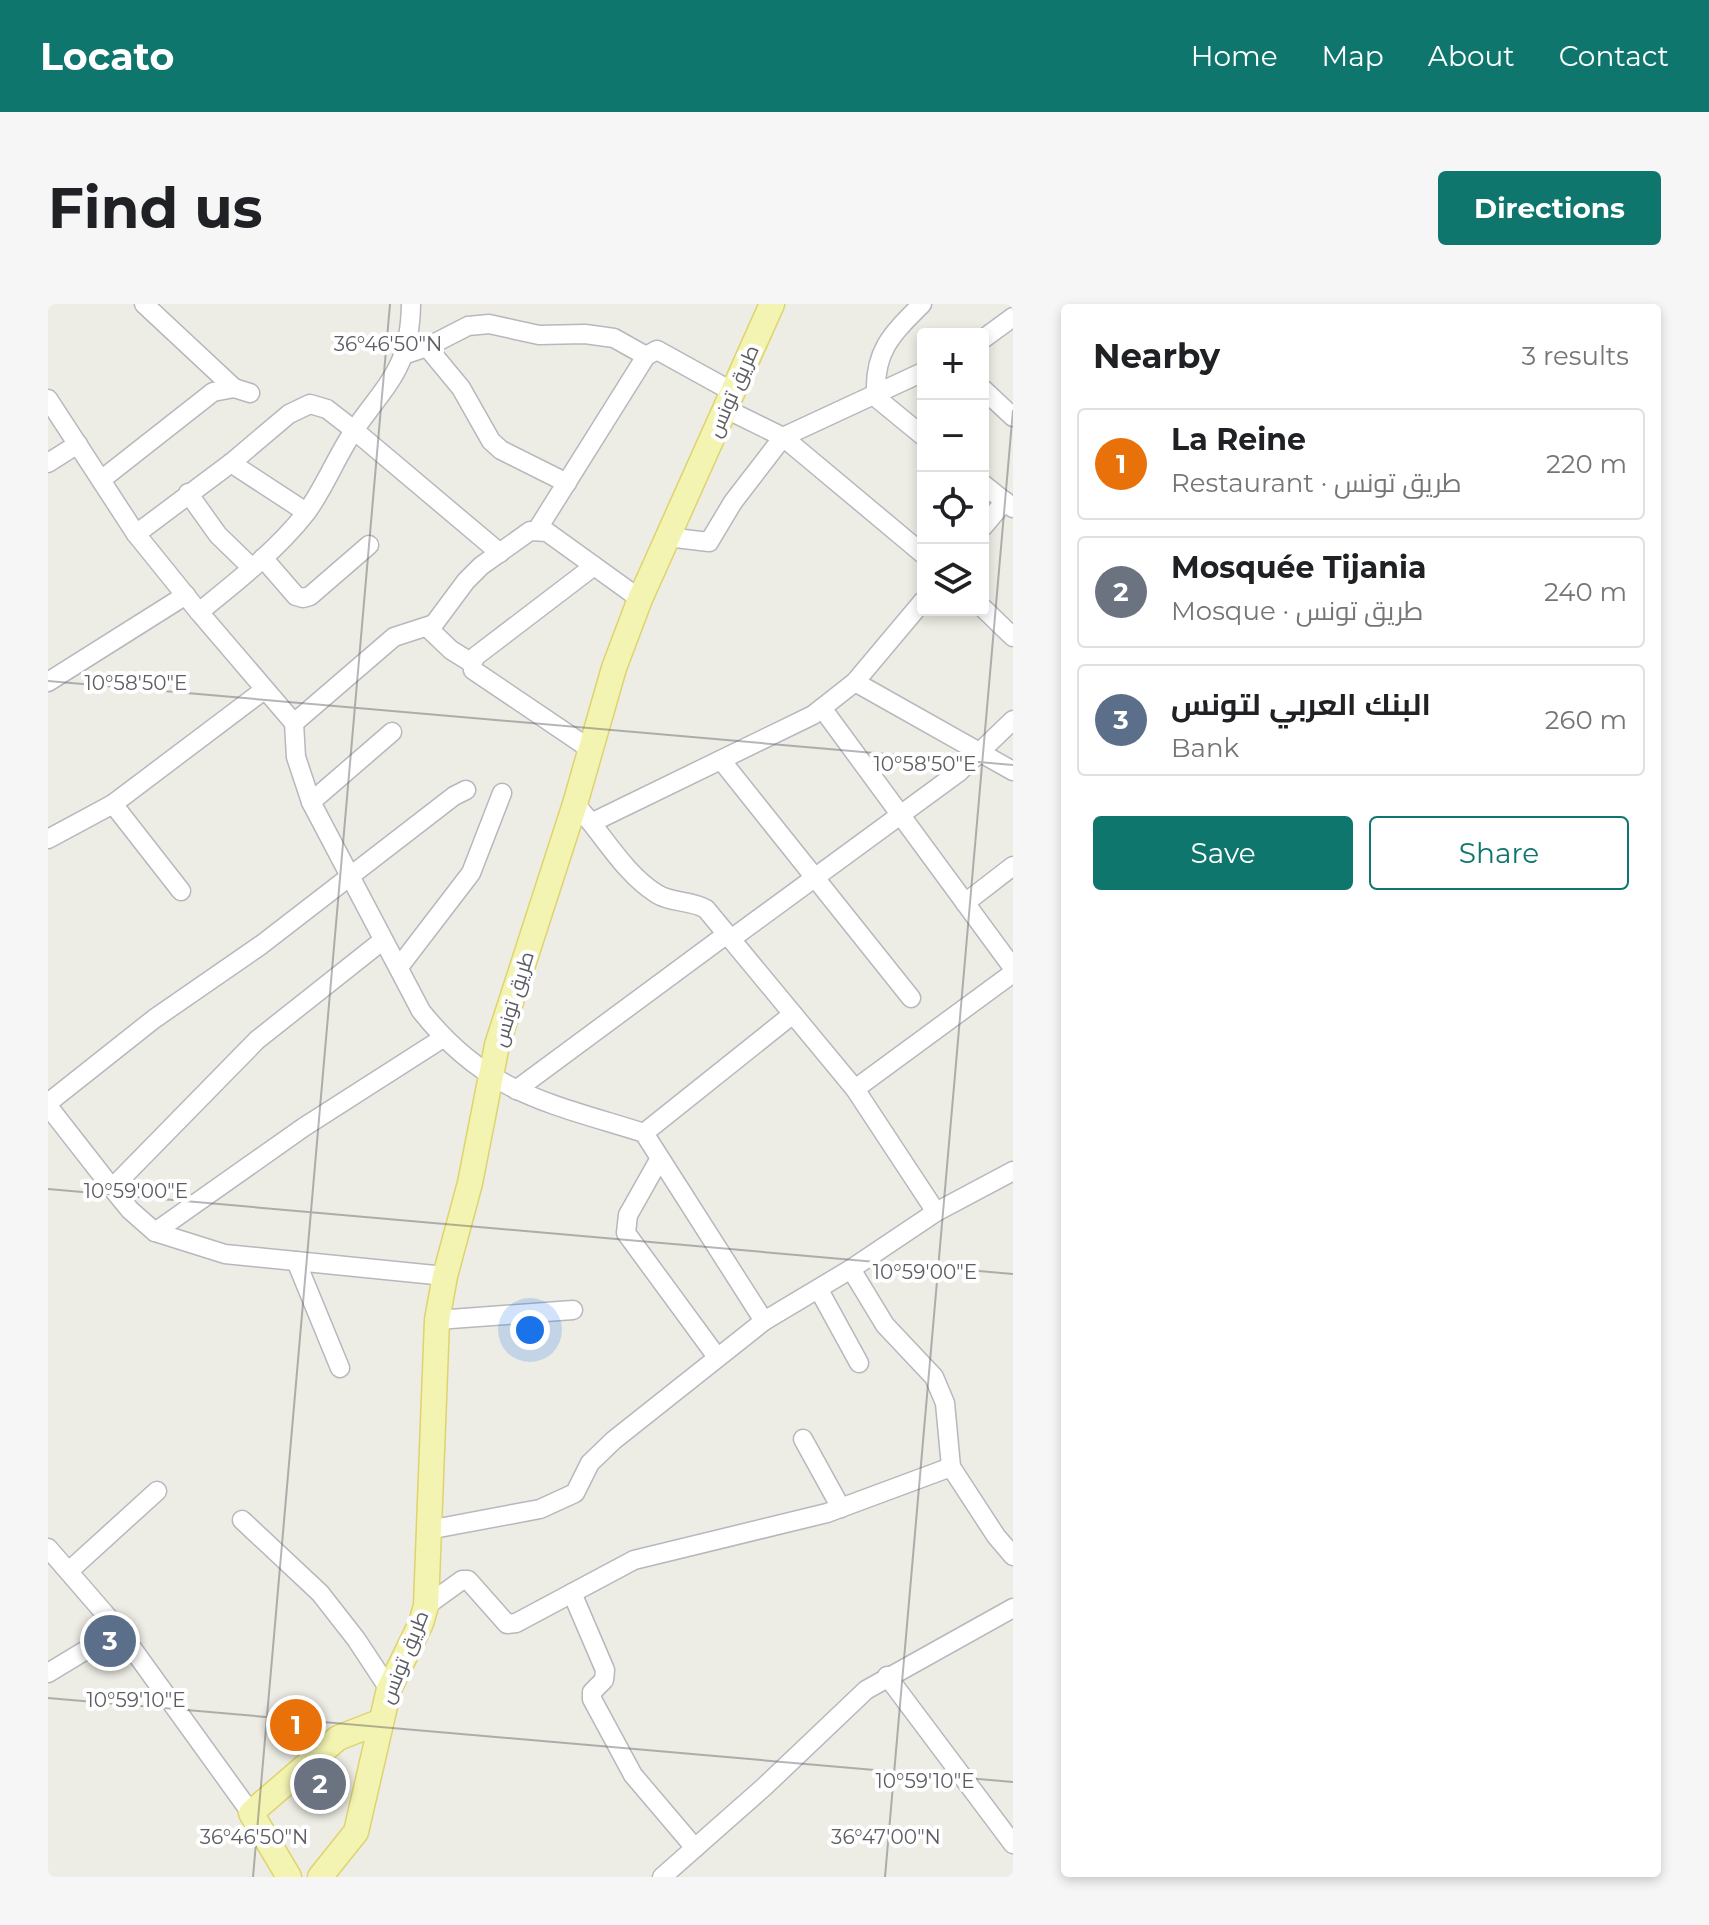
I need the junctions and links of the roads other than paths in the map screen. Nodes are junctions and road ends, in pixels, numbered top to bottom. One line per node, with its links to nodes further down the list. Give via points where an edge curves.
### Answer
1 (411, 304): 8 (street)
2 (772, 304): 14 (main road, طريق تونس)
3 (922, 304): 11 (street, via 887,343 877,366)
4 (155, 307): 22 (street, via 242,390 213,392)
5 (1013, 317): 6 (street)
6 (989, 335)
7 (427, 347): 8 (street); 9 (street, via 468,326 489,324 539,335 614,338); 23 (street, via 461,388 491,441)
8 (406, 354): 16 (street)
9 (646, 356): 14 (street, via 657,350); 23 (street)
10 (917, 375): 11 (street)
11 (874, 395): 17 (street); 18 (street)
12 (989, 395): 15 (street)
13 (48, 399): 19 (street)
14 (729, 401): 18 (street); 31 (main road, طريق تونس)
15 (1013, 417)
16 (354, 430): 21 (street, via 327,409 310,404 289,414); 27 (street); 34 (street)
17 (917, 431)
18 (783, 437): 31 (street, via 709,542); 33 (street)
19 (78, 444): 20 (street); 22 (street)
20 (48, 463)
21 (231, 463): 25 (street); 27 (street)
22 (101, 480): 30 (street)
23 (567, 483): 29 (street)
24 (989, 489): 26 (street)
25 (188, 493): 30 (street); 35 (street, via 218,535)
26 (1009, 504): 28 (street)
27 (306, 512): 35 (street)
28 (989, 522)
29 (537, 530): 34 (street); 36 (street)
30 (136, 534): 37 (street)
31 (667, 537): 38 (main road, طريق تونس)
32 (369, 545): 35 (street, via 303,598)
33 (917, 549)
34 (500, 553): 42 (street, via 466,581)
35 (258, 563): 40 (street)
36 (594, 566): 38 (street); 44 (street)
37 (186, 595): 40 (street); 45 (street)
38 (640, 599): 52 (main road, طريق تونس)
39 (917, 608): 46 (street)
40 (199, 612): 47 (street)
41 (989, 614): 43 (street)
42 (428, 628): 44 (street); 50 (street, via 394,637)
43 (1013, 637)
44 (472, 663): 52 (street, via 473,670)
45 (48, 682)
46 (855, 682): 48 (street); 53 (street)
47 (264, 690): 50 (street); 59 (street)
48 (822, 708): 54 (street); 61 (street)
49 (1013, 720): 53 (street)
50 (294, 723): 58 (street, via 296,757)
51 (392, 732): 58 (street)
52 (590, 749): 60 (main road, طريق تونس)
53 (981, 751): 55 (street); 61 (street)
54 (721, 760): 62 (street); 66 (street)
55 (1013, 771)
56 (466, 790): 65 (street)
57 (502, 793): 71 (street, via 471,873)
58 (311, 802): 65 (street)
59 (113, 804): 63 (street); 67 (street)
60 (575, 804): 62 (street); 76 (main road, طريق تونس)
61 (899, 815): 66 (street); 68 (street)
62 (593, 822): 69 (street, via 658,895 706,909)
63 (48, 839)
64 (1013, 866): 68 (street)
65 (351, 874): 70 (street); 79 (street, via 154,1019)
66 (813, 877): 69 (street); 73 (street)
67 (181, 891)
68 (965, 903): 72 (street)
69 (729, 937): 74 (street); 78 (street)
70 (382, 941): 71 (street); 83 (street, via 257,1040)
71 (399, 967): 75 (street, via 421,1011)
72 (1013, 970): 77 (street)
73 (911, 998)
74 (793, 1014): 77 (street); 80 (street)
75 (443, 1038): 76 (street); 85 (street)
76 (490, 1077): 78 (street); 88 (main road, طريق تونس)
77 (855, 1089): 84 (street)
78 (516, 1090): 80 (street)
79 (48, 1105): 83 (street)
80 (644, 1133): 81 (street)
81 (659, 1160): 92 (street); 93 (street, via 628,1215 626,1233)
82 (1013, 1171): 84 (street)
83 (112, 1188): 85 (street)
84 (936, 1212): 87 (street)
85 (155, 1232): 86 (street, via 225,1254)
86 (296, 1261): 88 (street); 95 (street)
87 (851, 1269): 89 (street); 97 (street, via 885,1325 934,1377 945,1403)
88 (445, 1276): 91 (main road, طريق تونس)
89 (819, 1290): 92 (street); 94 (street)
90 (573, 1310): 91 (street)
91 (437, 1320): 101 (main road, طريق تونس)
92 (764, 1321): 93 (street)
93 (717, 1357): 101 (street, via 590,1463 575,1493 540,1509)
94 (859, 1363)
95 (340, 1368)
96 (803, 1439): 99 (street)
97 (951, 1467): 99 (street); 103 (street)
98 (157, 1491): 104 (street)
99 (841, 1508): 105 (street, via 643,1558)
100 (242, 1520): 111 (street, via 320,1593)
101 (428, 1530): 106 (main road, طريق تونس)
102 (48, 1548): 104 (street)
103 (1013, 1556)
104 (69, 1571): 108 (street)
105 (572, 1593): 106 (street, via 511,1624 468,1580); 115 (street, via 605,1670 592,1699 633,1775)
106 (426, 1606): 111 (main road, طريق تونس)
107 (1013, 1608): 110 (street)
108 (119, 1630): 109 (street); 113 (street)
109 (48, 1673)
110 (887, 1676): 114 (street); 115 (street)
111 (389, 1689): 112 (main road, طريق تونس)
112 (379, 1722): 113 (main road, طريق تونس, via 338,1738); 117 (main road, طريق تونس, via 356,1832)
113 (251, 1813): 116 (main road)
114 (1013, 1844)
115 (695, 1848): 118 (street)
116 (281, 1874)
117 (320, 1877)
118 (662, 1877)

